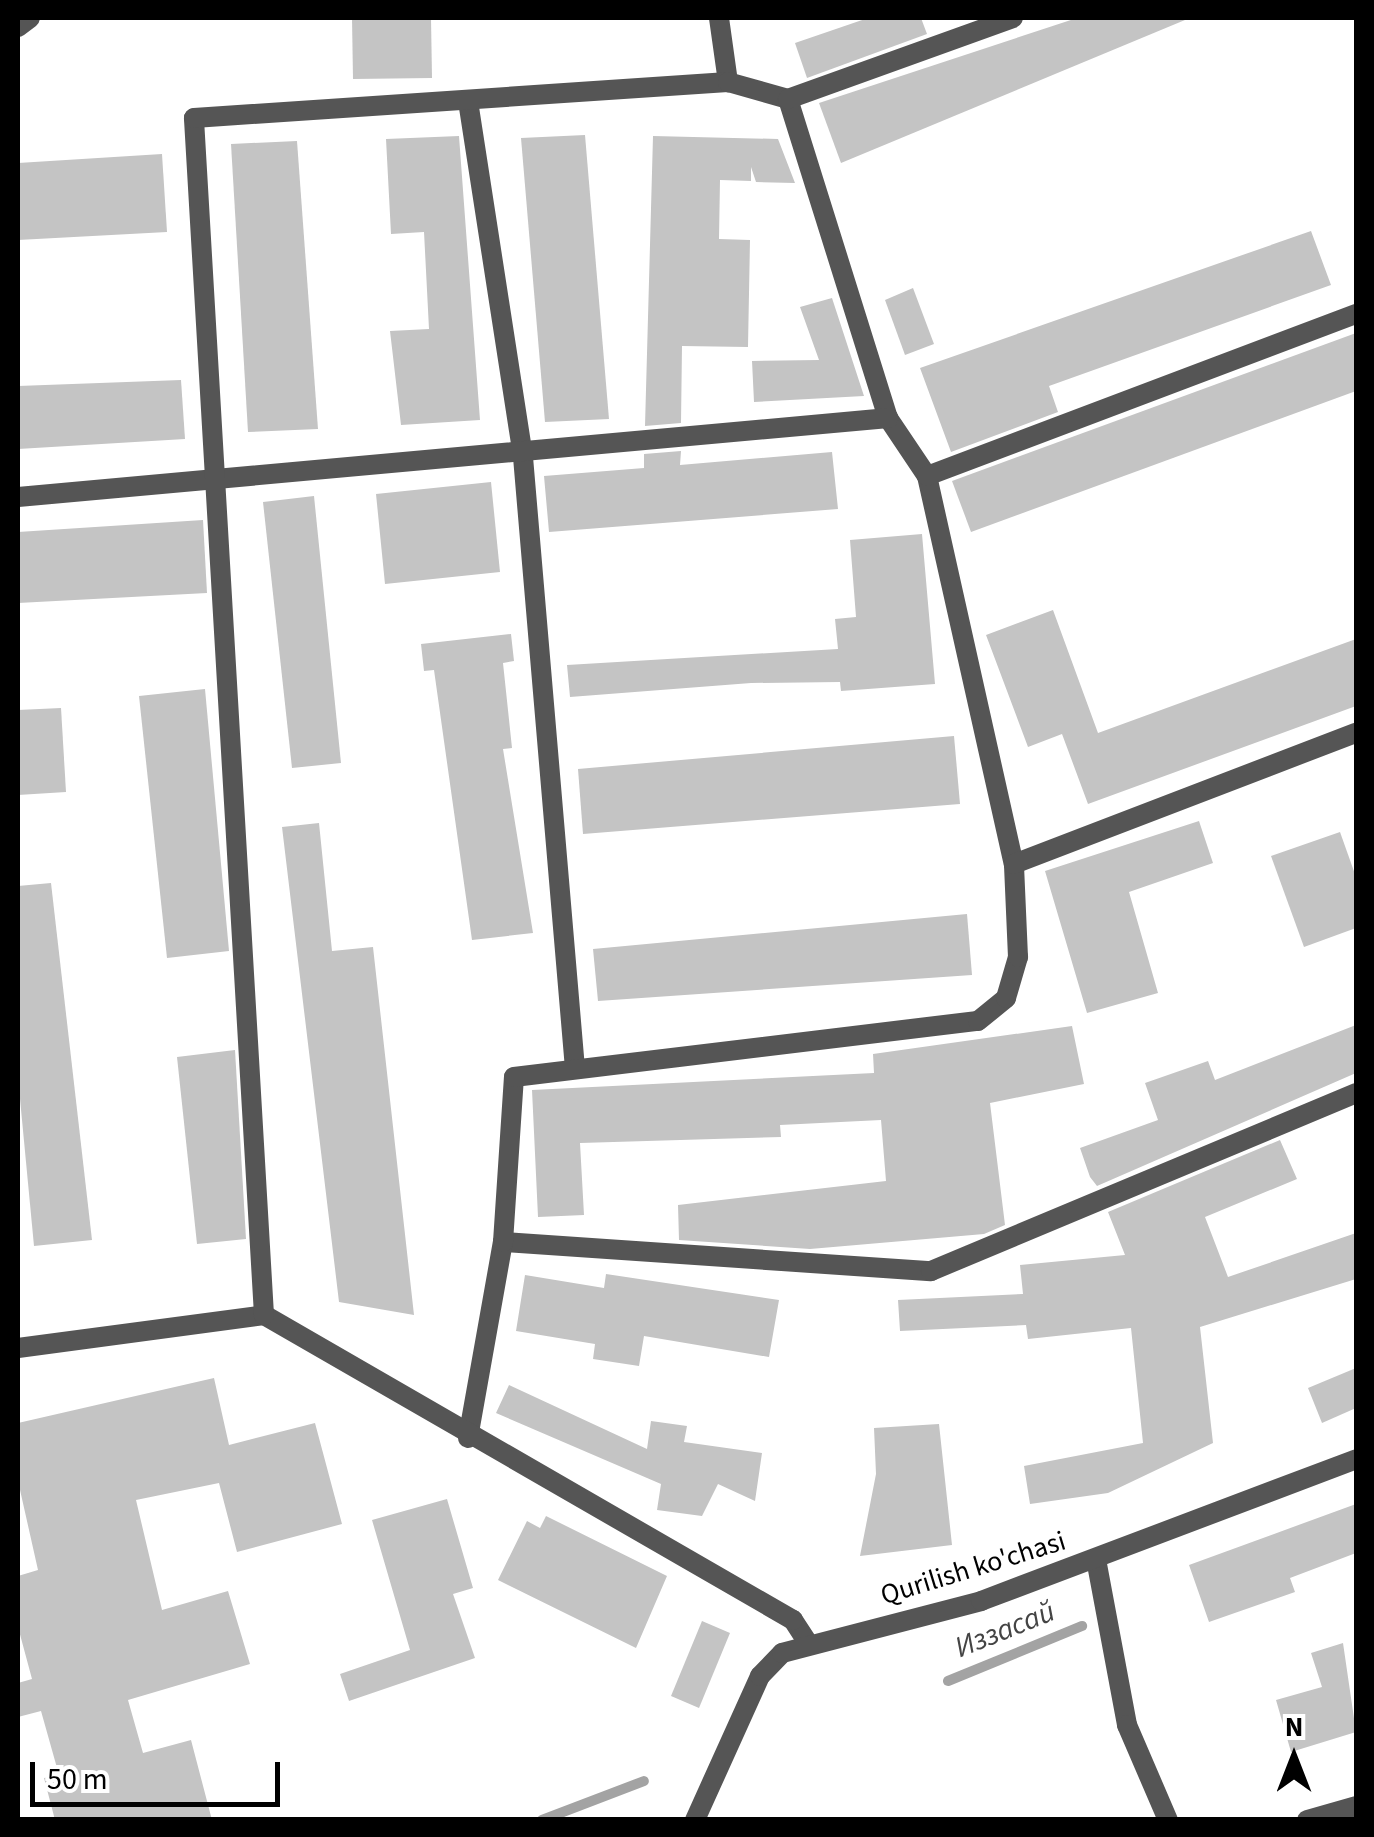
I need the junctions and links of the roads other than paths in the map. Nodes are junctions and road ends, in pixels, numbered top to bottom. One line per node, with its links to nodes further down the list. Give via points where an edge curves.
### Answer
1 (30, 18): 4 (street)
2 (719, 18): 5 (street)
3 (1014, 18): 7 (street)
4 (18, 26)
5 (728, 82): 6 (street); 7 (street)
6 (468, 100): 10 (street); 12 (street, via 194,118)
7 (788, 100): 9 (street)
8 (1356, 314): 11 (street)
9 (888, 418): 10 (street); 11 (street)
10 (522, 457): 12 (street); 16 (street)
11 (927, 476): 15 (street)
12 (215, 480): 13 (street); 19 (street)
13 (18, 497)
14 (1356, 733): 15 (street)
15 (1014, 864): 16 (street, via 1018,957 1006,998 978,1020)
16 (574, 1068): 18 (street, via 514,1077)
17 (1356, 1093): 18 (street, via 932,1271)
18 (503, 1242): 21 (street)
19 (264, 1315): 20 (street); 21 (street)
20 (18, 1348)
21 (468, 1438): 24 (street, via 793,1620)
22 (1356, 1459): 23 (street, Qurilish ko'chasi)
23 (1096, 1559): 24 (street, Qurilish ko'chasi, via 940,1613); 27 (street, via 1126,1726)
24 (806, 1640): 26 (street, Qurilish ko'chasi, via 760,1676)
25 (1356, 1806): 28 (street)
26 (696, 1820)
27 (1168, 1820)
28 (1307, 1820)

